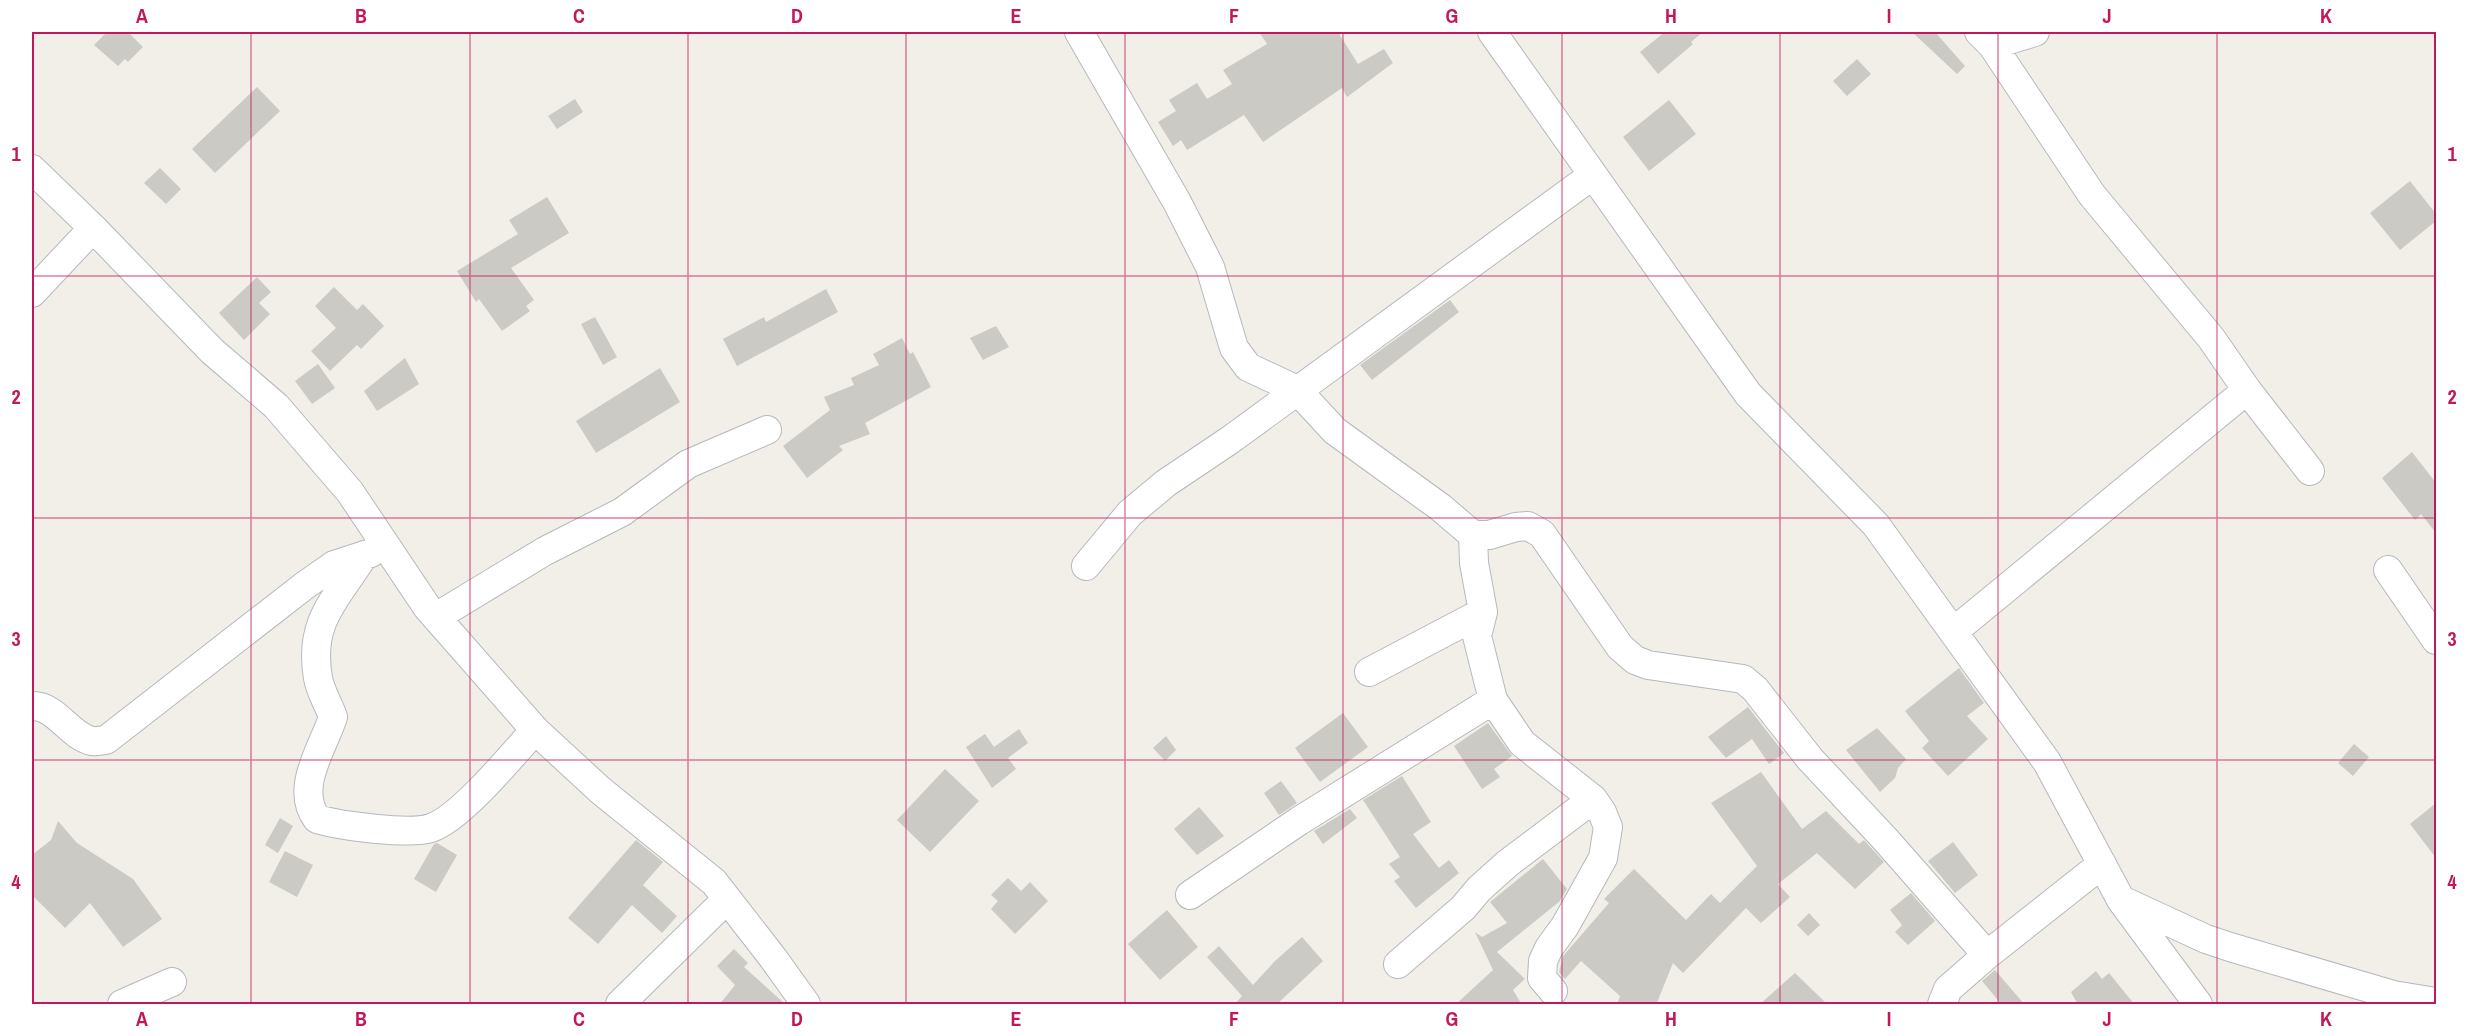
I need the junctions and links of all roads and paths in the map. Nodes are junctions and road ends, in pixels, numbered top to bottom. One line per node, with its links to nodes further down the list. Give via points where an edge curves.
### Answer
1 (1080, 32): 9 (street, via 1210,267 1234,348 1248,367)
2 (1492, 32): 6 (street)
3 (2035, 32): 4 (street)
4 (1986, 38): 10 (street, via 2092,195 2211,338)
5 (32, 169): 7 (street)
6 (1593, 175): 9 (street); 19 (street, via 1748,394 1876,525)
7 (93, 228): 8 (street); 14 (street, via 212,351 276,406 350,492)
8 (32, 293)
9 (1297, 390): 13 (street, via 1335,431); 15 (street, via 1130,513)
10 (2247, 390): 12 (street); 19 (street)
11 (767, 430): 18 (street, via 688,464 622,512 545,551)
12 (2310, 471)
13 (1473, 535): 17 (street); 30 (street, via 1528,526 1542,534 1620,647 1635,660 1743,679)
14 (377, 552): 18 (street); 23 (street, via 334,565 106,740 92,741 59,718); 24 (street, via 328,606 319,629 318,680 333,717 312,768 308,792 317,819 356,828 430,829 446,821 488,782)
15 (1086, 566)
16 (2388, 570): 20 (street)
17 (1483, 612): 21 (street); 22 (street, via 1477,636)
18 (436, 617): 24 (street)
19 (1953, 632): 26 (street, via 2047,762)
20 (2436, 640)
21 (1369, 672)
22 (1493, 700): 25 (street, via 1522,743); 27 (street, via 1299,821)
23 (32, 706)
24 (535, 730): 28 (street, via 600,790 714,882)
25 (1593, 799): 31 (street, via 1508,863 1464,908); 33 (street, via 1608,827 1603,858 1543,961 1542,978)
26 (2102, 864): 29 (street); 30 (street)
27 (1190, 895)
28 (727, 899): 36 (street); 37 (street)
29 (2121, 900): 34 (street, via 2230,947 2382,992); 39 (street)
30 (1987, 955): 38 (street, via 1948,989)
31 (1398, 964)
32 (172, 982): 35 (street)
33 (1553, 991)
34 (2436, 1002)
35 (122, 1005)
36 (620, 1005)
37 (806, 1005)
38 (1942, 1005)
39 (2199, 1005)

